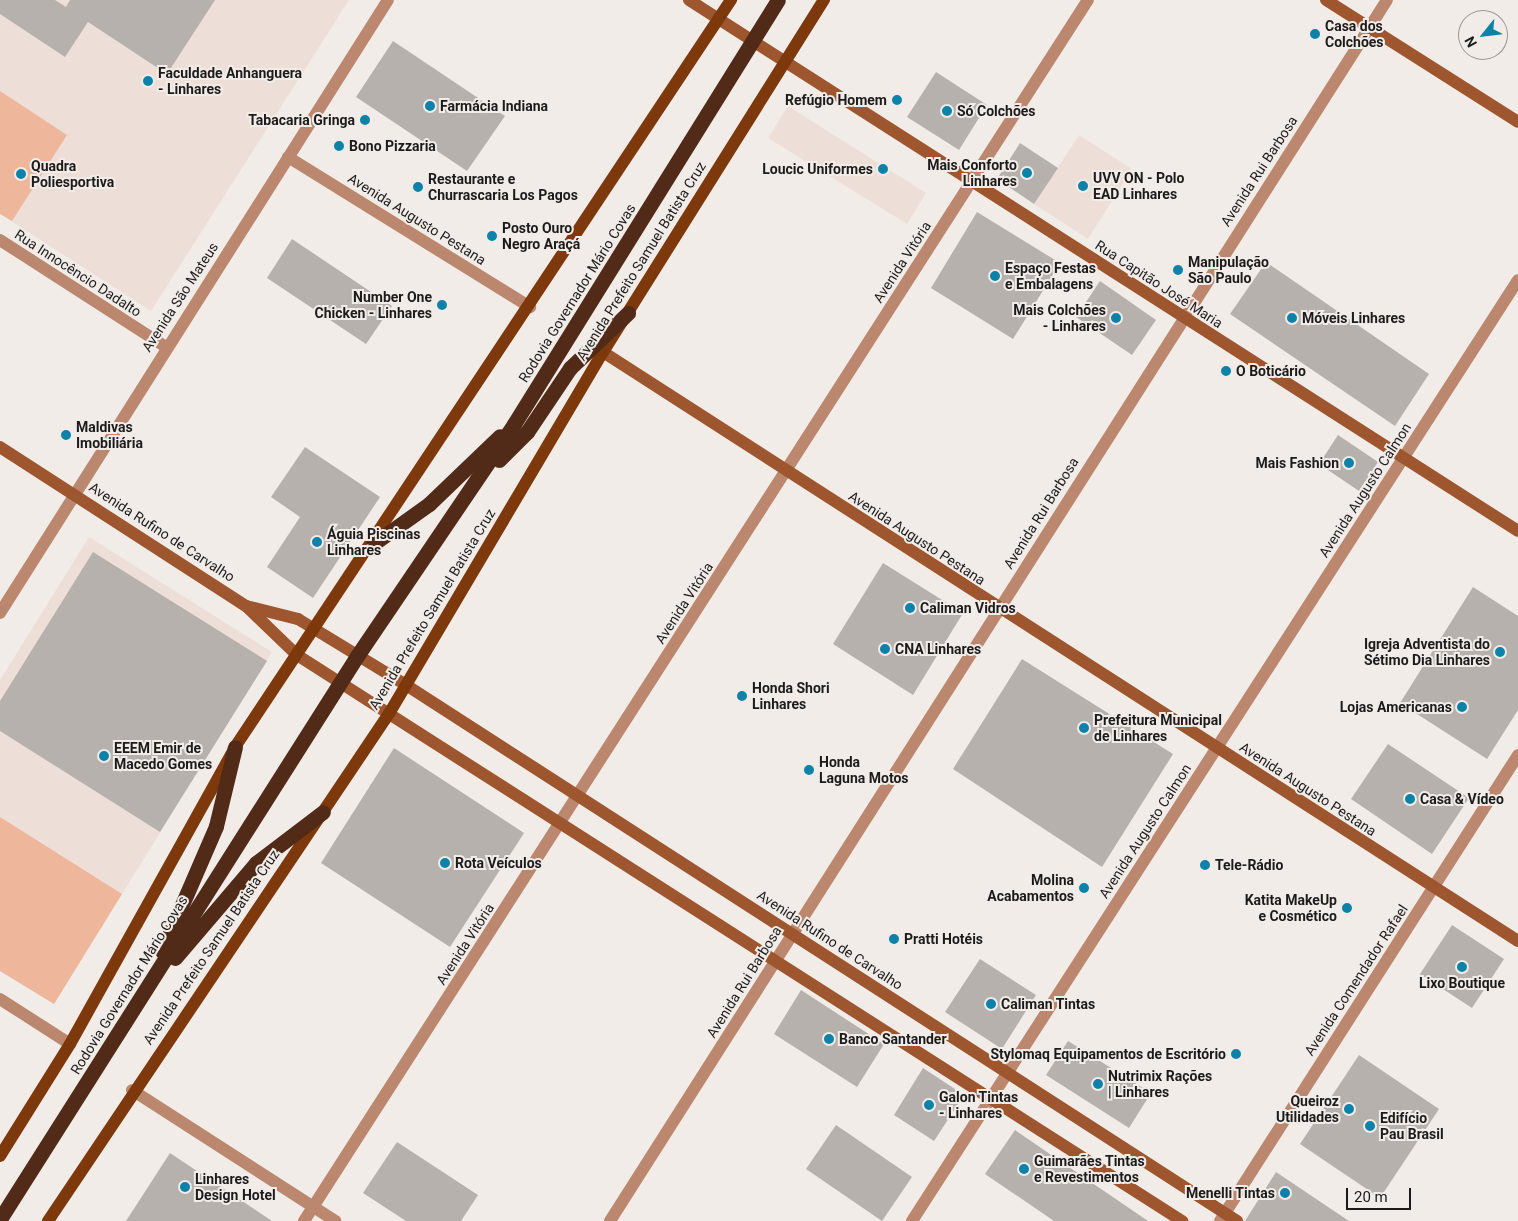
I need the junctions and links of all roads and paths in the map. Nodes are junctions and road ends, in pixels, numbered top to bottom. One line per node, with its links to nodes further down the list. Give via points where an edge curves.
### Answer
1 (388, 0): 14 (street, Avenida São Mateus)
2 (689, 0): 9 (street)
3 (731, 0): 9 (main road)
4 (778, 0): 11 (highway, Rodovia Governador Mário Covas)
5 (824, 0): 12 (main road, Avenida Prefeito Samuel Batista Cruz)
6 (1088, 0): 15 (street, Avenida Vitória)
7 (1326, 0): 10 (street)
8 (1388, 0): 10 (street, Avenida Rui Barbosa)
9 (718, 19): 11 (street, Rua Capitão José Maria); 18 (main road)
10 (1370, 28): 13 (street); 20 (street, Avenida Rui Barbosa)
11 (752, 41): 12 (street, Rua Capitão José Maria); 23 (highway, Rodovia Governador Mário Covas)
12 (784, 62): 15 (street, Rua Capitão José Maria); 19 (main road, Avenida Prefeito Samuel Batista Cruz)
13 (1518, 122)
14 (288, 157): 18 (street, Avenida Augusto Pestana); 21 (street, Avenida São Mateus)
15 (971, 182): 20 (street, Rua Capitão José Maria); 26 (street, Avenida Vitória)
16 (0, 240): 21 (street, Rua Innocêncio Dadalto)
17 (1518, 280): 25 (street, Avenida Augusto Calmon)
18 (530, 307): 30 (main road)
19 (628, 313): 22 (main road, Avenida Prefeito Samuel Batista Cruz); 27 (highway, via 570,368 527,432)
20 (1183, 317): 25 (street, Rua Capitão José Maria); 32 (street, Avenida Rui Barbosa)
21 (166, 347): 28 (street, Avenida São Mateus)
22 (603, 352): 26 (street, Avenida Augusto Pestana); 38 (main road, Avenida Prefeito Samuel Batista Cruz)
23 (514, 424): 27 (highway, Rodovia Governador Mário Covas); 30 (highway, via 429,504)
24 (0, 447): 28 (street, Avenida Rufino de Carvalho)
25 (1404, 458): 29 (street, Rua Capitão José Maria); 41 (street, Avenida Augusto Calmon)
26 (786, 472): 32 (street, Avenida Augusto Pestana); 43 (street, Avenida Vitória)
27 (475, 484): 36 (highway, Rodovia Governador Mário Covas)
28 (72, 494): 31 (street, Avenida Rufino de Carvalho); 33 (street, Avenida São Mateus)
29 (1518, 531)
30 (373, 544): 34 (main road)
31 (246, 606): 34 (street, Avenida Rufino de Carvalho, via 298,619); 35 (street, Avenida Rufino de Carvalho)
32 (998, 608): 41 (street, Avenida Augusto Pestana); 47 (street, Avenida Rui Barbosa)
33 (0, 613)
34 (313, 628): 35 (main road); 36 (street, Avenida Rufino de Carvalho)
35 (297, 656): 37 (street, Avenida Rufino de Carvalho); 40 (main road)
36 (356, 656): 37 (highway); 38 (street, Avenida Rufino de Carvalho)
37 (339, 683): 39 (street, Avenida Rufino de Carvalho); 50 (highway, Rodovia Governador Mário Covas)
38 (406, 685): 39 (main road, Avenida Prefeito Samuel Batista Cruz); 43 (street, Avenida Rufino de Carvalho)
39 (390, 712): 44 (main road, Avenida Prefeito Samuel Batista Cruz); 45 (street)
40 (236, 747): 50 (highway, via 216,826); 52 (main road)
41 (1216, 748): 46 (street, Avenida Augusto Pestana); 53 (street, Avenida Augusto Calmon)
42 (1518, 755): 46 (street, Avenida Comendador Rafael)
43 (578, 796): 45 (street, Avenida Vitória); 47 (street, Avenida Rufino de Carvalho)
44 (322, 812): 50 (highway, via 256,862); 54 (main road, Avenida Prefeito Samuel Batista Cruz)
45 (562, 822): 49 (street); 57 (street, Avenida Vitória)
46 (1434, 887): 48 (street, Avenida Augusto Pestana); 58 (street, Avenida Comendador Rafael)
47 (792, 934): 49 (street, Avenida Rui Barbosa); 53 (street, Avenida Rufino de Carvalho)
48 (1518, 941)
49 (776, 960): 55 (street); 63 (street, Avenida Rui Barbosa)
50 (142, 997): 59 (highway, Rodovia Governador Mário Covas)
51 (0, 999): 52 (street)
52 (70, 1044): 56 (main road)
53 (1007, 1073): 55 (street, Avenida Augusto Calmon); 58 (street, Avenida Rufino de Carvalho)
54 (132, 1090): 57 (street); 60 (main road, Avenida Prefeito Samuel Batista Cruz)
55 (991, 1098): 64 (street, Avenida Augusto Calmon); 65 (street)
56 (0, 1156)
57 (313, 1206): 61 (street, Avenida Vitória); 62 (street)
58 (1222, 1217): 66 (street, Avenida Rufino de Carvalho)
59 (0, 1219)
60 (48, 1221)
61 (304, 1221)
62 (335, 1221)
63 (610, 1221)
64 (912, 1221)
65 (1182, 1221)
66 (1237, 1221)

